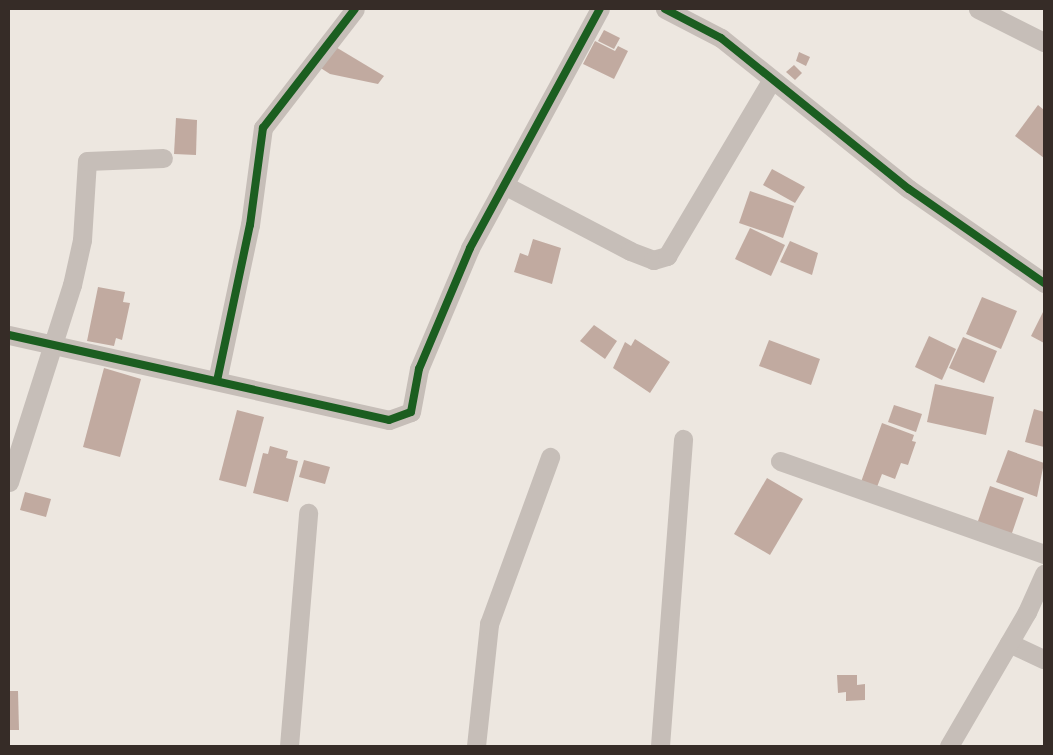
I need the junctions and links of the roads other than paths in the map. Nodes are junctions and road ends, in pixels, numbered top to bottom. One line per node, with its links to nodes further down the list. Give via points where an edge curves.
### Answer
1 (355, 9): 12 (street, via 263,128 260,172)
2 (600, 9): 8 (street)
3 (665, 9): 6 (street, via 721,38)
4 (978, 9): 5 (street)
5 (1044, 42)
6 (771, 81): 8 (street, via 667,256 653,260 630,251); 9 (street, via 909,189)
7 (163, 158): 11 (street, via 87,161 82,240)
8 (504, 185): 12 (street, via 470,248 422,361 410,412 389,420)
9 (1044, 283)
10 (9, 336): 11 (street)
11 (52, 343): 12 (street); 16 (street)
12 (217, 381)
13 (682, 439): 24 (street)
14 (550, 458): 23 (street, via 489,624)
15 (780, 461): 18 (street)
16 (9, 482)
17 (308, 513): 22 (street)
18 (1044, 554)
19 (1044, 574): 20 (street)
20 (1009, 643): 21 (street); 25 (street)
21 (1044, 660)
22 (289, 746)
23 (476, 746)
24 (660, 746)
25 (949, 746)

